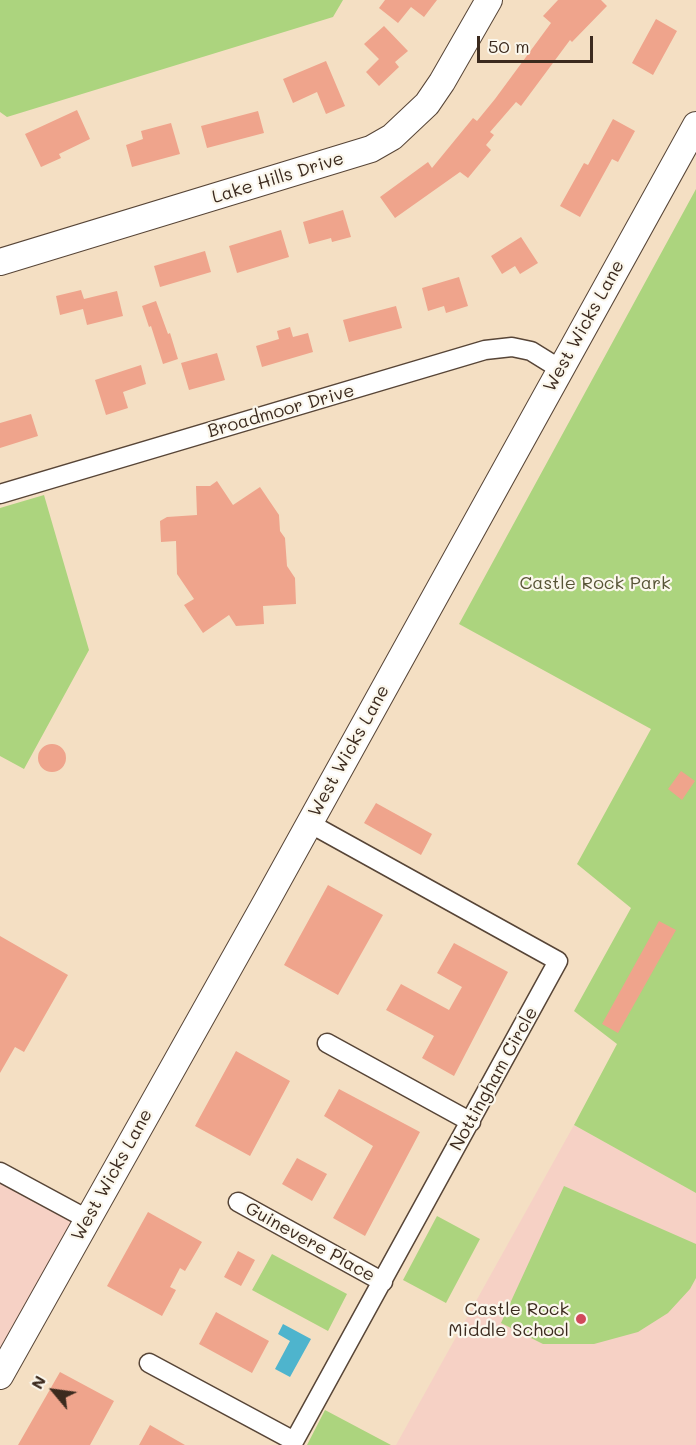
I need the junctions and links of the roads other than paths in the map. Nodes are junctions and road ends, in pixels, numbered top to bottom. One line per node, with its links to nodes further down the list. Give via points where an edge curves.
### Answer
1 (489, 0): 3 (main road, Lake Hills Drive, via 426,104 392,137 371,149)
2 (696, 125): 4 (main road, West Wicks Lane)
3 (0, 262)
4 (560, 369): 5 (street, Broadmoor Drive, via 531,351 512,347 485,350); 6 (main road, West Wicks Lane)
5 (0, 494)
6 (309, 823): 8 (street, Nottingham Circle, via 558,961); 11 (main road, West Wicks Lane)
7 (327, 1043): 8 (street)
8 (471, 1122): 12 (street, Nottingham Circle)
9 (0, 1172): 11 (street)
10 (238, 1202): 12 (street, Guinevere Place)
11 (87, 1219): 14 (main road, West Wicks Lane)
12 (382, 1282): 15 (street, Nottingham Circle)
13 (149, 1363): 15 (street)
14 (0, 1376)
15 (293, 1443)

